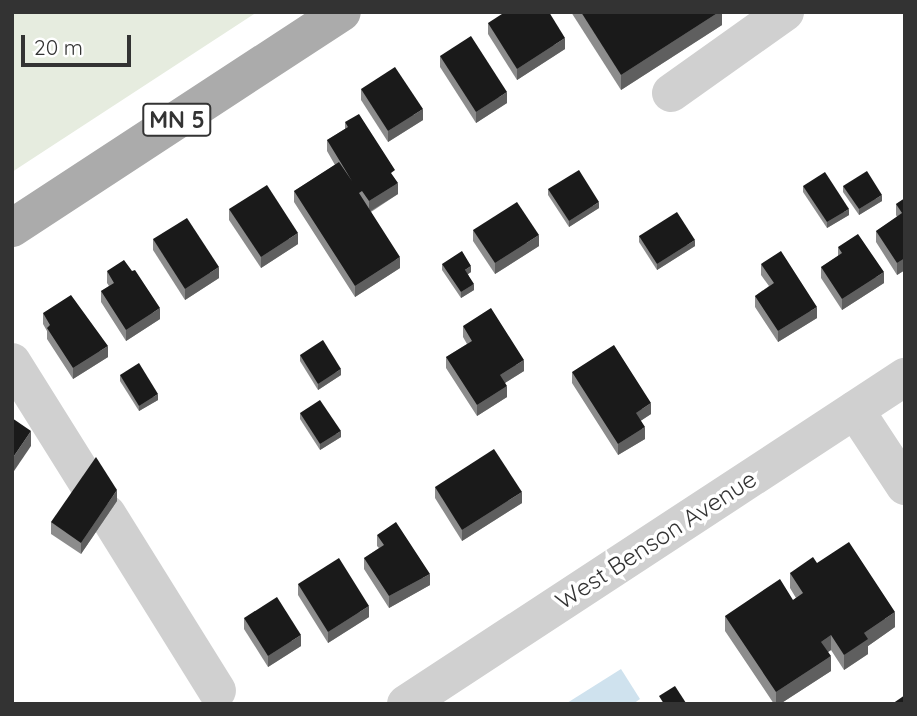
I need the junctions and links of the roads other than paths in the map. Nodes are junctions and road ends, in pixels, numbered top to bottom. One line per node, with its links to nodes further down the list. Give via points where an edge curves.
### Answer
1 (342, 12): 4 (main road, MN 5)
2 (785, 12): 3 (street)
3 (671, 93)
4 (12, 228)
5 (12, 362): 8 (street)
6 (905, 377): 7 (street, West Benson Avenue)
7 (855, 410): 9 (street); 12 (street, West Benson Avenue)
8 (87, 482)
9 (905, 486)
10 (107, 514): 11 (street)
11 (216, 691)
12 (406, 704)

